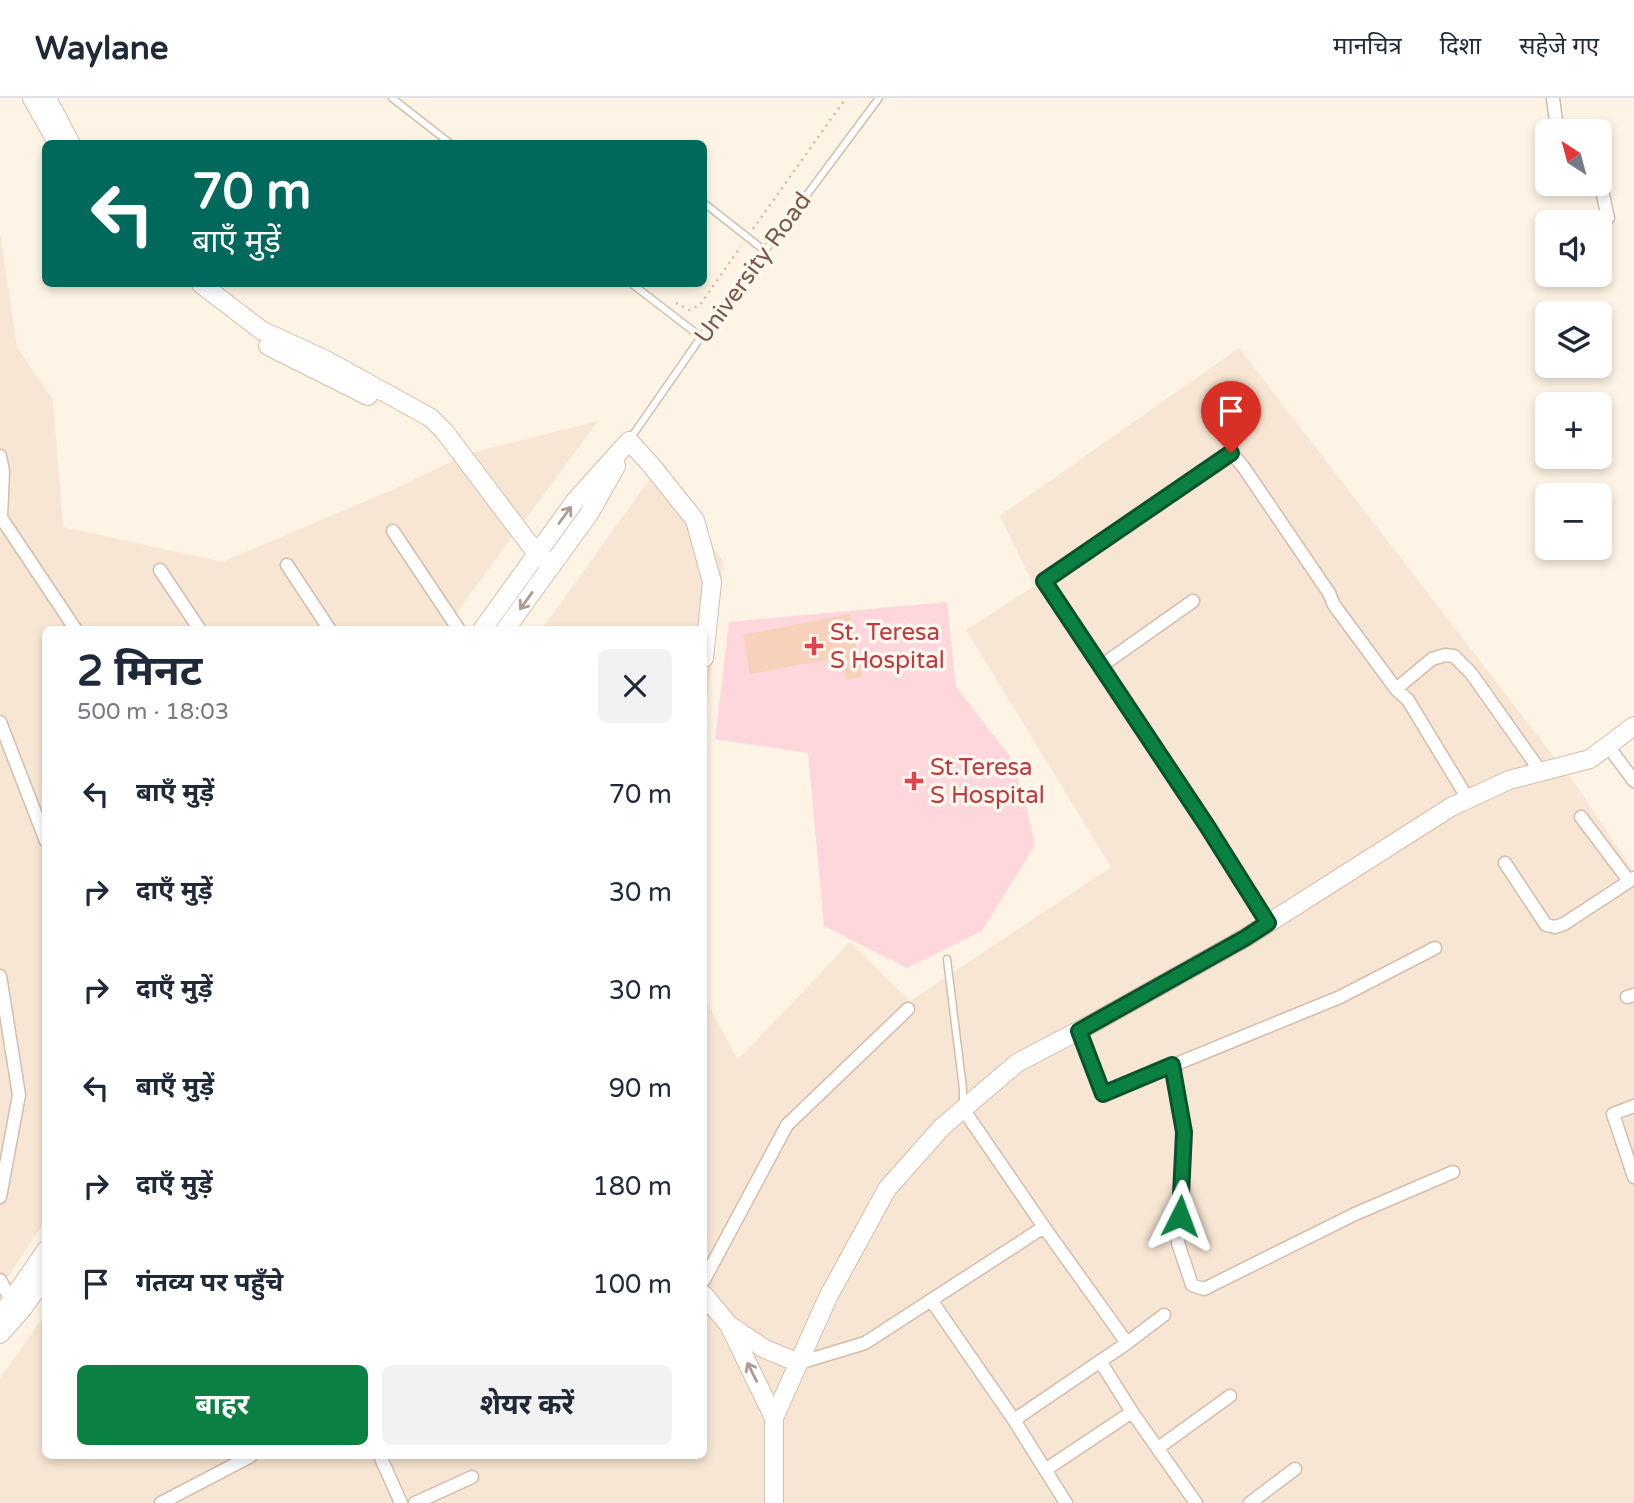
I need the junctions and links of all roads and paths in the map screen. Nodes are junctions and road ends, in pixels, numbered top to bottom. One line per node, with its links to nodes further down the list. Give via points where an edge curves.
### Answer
1 (32, 98): 8 (street)
2 (47, 98): 9 (street)
3 (392, 98): 10 (lane)
4 (846, 98): 12 (path)
5 (879, 98): 13 (lane, University Road)
6 (1553, 98): 7 (street)
7 (1557, 119)
8 (56, 140)
9 (69, 140)
10 (446, 140)
11 (707, 204): 12 (lane)
12 (748, 237): 13 (lane); 17 (path, via 700,305 689,310)
13 (765, 251): 18 (lane, University Road)
14 (188, 287): 19 (street, via 260,341)
15 (205, 287): 19 (street, via 261,330 431,418)
16 (636, 287): 18 (lane)
17 (676, 303)
18 (701, 337): 20 (lane, University Road)
19 (444, 432): 24 (street)
20 (629, 441): 24 (street, University Road, one-way to 20, via 575,501); 26 (street, University Road, via 589,514); 35 (street, via 695,520 712,582)
21 (0, 456): 22 (street)
22 (0, 517): 29 (street)
23 (393, 531): 32 (street)
24 (537, 554): 26 (street); 33 (street, University Road)
25 (287, 565): 31 (street)
26 (552, 565): 34 (street, University Road, one-way to 34)
27 (160, 570): 30 (street)
28 (1193, 601): 36 (street)
29 (73, 626)
30 (197, 626)
31 (328, 626)
32 (456, 626)
33 (485, 626)
34 (508, 626)
35 (707, 630)
36 (1101, 666): 37 (street, via 1044,581 1231,453); 48 (street)
37 (1396, 689): 41 (street, via 1432,659 1454,656); 43 (street)
38 (0, 722): 45 (street)
39 (1634, 726): 40 (street)
40 (1608, 746): 41 (street, via 1590,759); 42 (street)
41 (1541, 772): 43 (street, via 1509,780)
42 (1634, 781)
43 (1468, 799): 48 (street)
44 (1581, 817): 47 (street)
45 (42, 831)
46 (1505, 863): 47 (street, via 1546,925 1555,928)
47 (1632, 880)
48 (1268, 923): 53 (street)
49 (1436, 948): 54 (street, via 1340,997)
50 (947, 959): 56 (lane)
51 (0, 976): 59 (street, via 19,1095)
52 (908, 1009): 62 (street, via 787,1125)
53 (1079, 1031): 54 (street, via 1103,1094); 56 (street, via 1017,1063)
54 (1172, 1065): 57 (street, via 1184,1132 1178,1243 1192,1285 1204,1289)
55 (1634, 1106): 58 (street, via 1613,1114)
56 (963, 1109): 60 (street); 74 (street, via 887,1189 828,1297)
57 (1453, 1172)
58 (1634, 1177)
59 (0, 1197)
60 (1045, 1227): 67 (street); 72 (street)
61 (42, 1256): 66 (street)
62 (707, 1274)
63 (0, 1280): 66 (street)
64 (42, 1281): 71 (street)
65 (707, 1299): 70 (street)
66 (11, 1300): 69 (street)
67 (932, 1300): 74 (street, via 865,1343); 78 (street)
68 (1164, 1315): 72 (street)
69 (0, 1317)
70 (729, 1325): 74 (street, via 765,1349); 77 (street, one-way to 70)
71 (0, 1334)
72 (1127, 1343): 73 (street)
73 (1100, 1361): 76 (street); 78 (street)
74 (799, 1363): 77 (street)
75 (1230, 1396): 79 (street)
76 (1132, 1412): 79 (street); 85 (street)
77 (774, 1418): 90 (street)
78 (1014, 1420): 85 (street)
79 (1158, 1448): 92 (street)
80 (220, 1459): 84 (street)
81 (245, 1459): 84 (street)
82 (381, 1459): 88 (street)
83 (1295, 1469): 93 (street)
84 (225, 1470): 87 (street)
85 (1045, 1470): 91 (street)
86 (471, 1478): 89 (street)
87 (161, 1503)
88 (401, 1503)
89 (415, 1503)
90 (774, 1503)
91 (1066, 1503)
92 (1196, 1503)
93 (1250, 1503)

